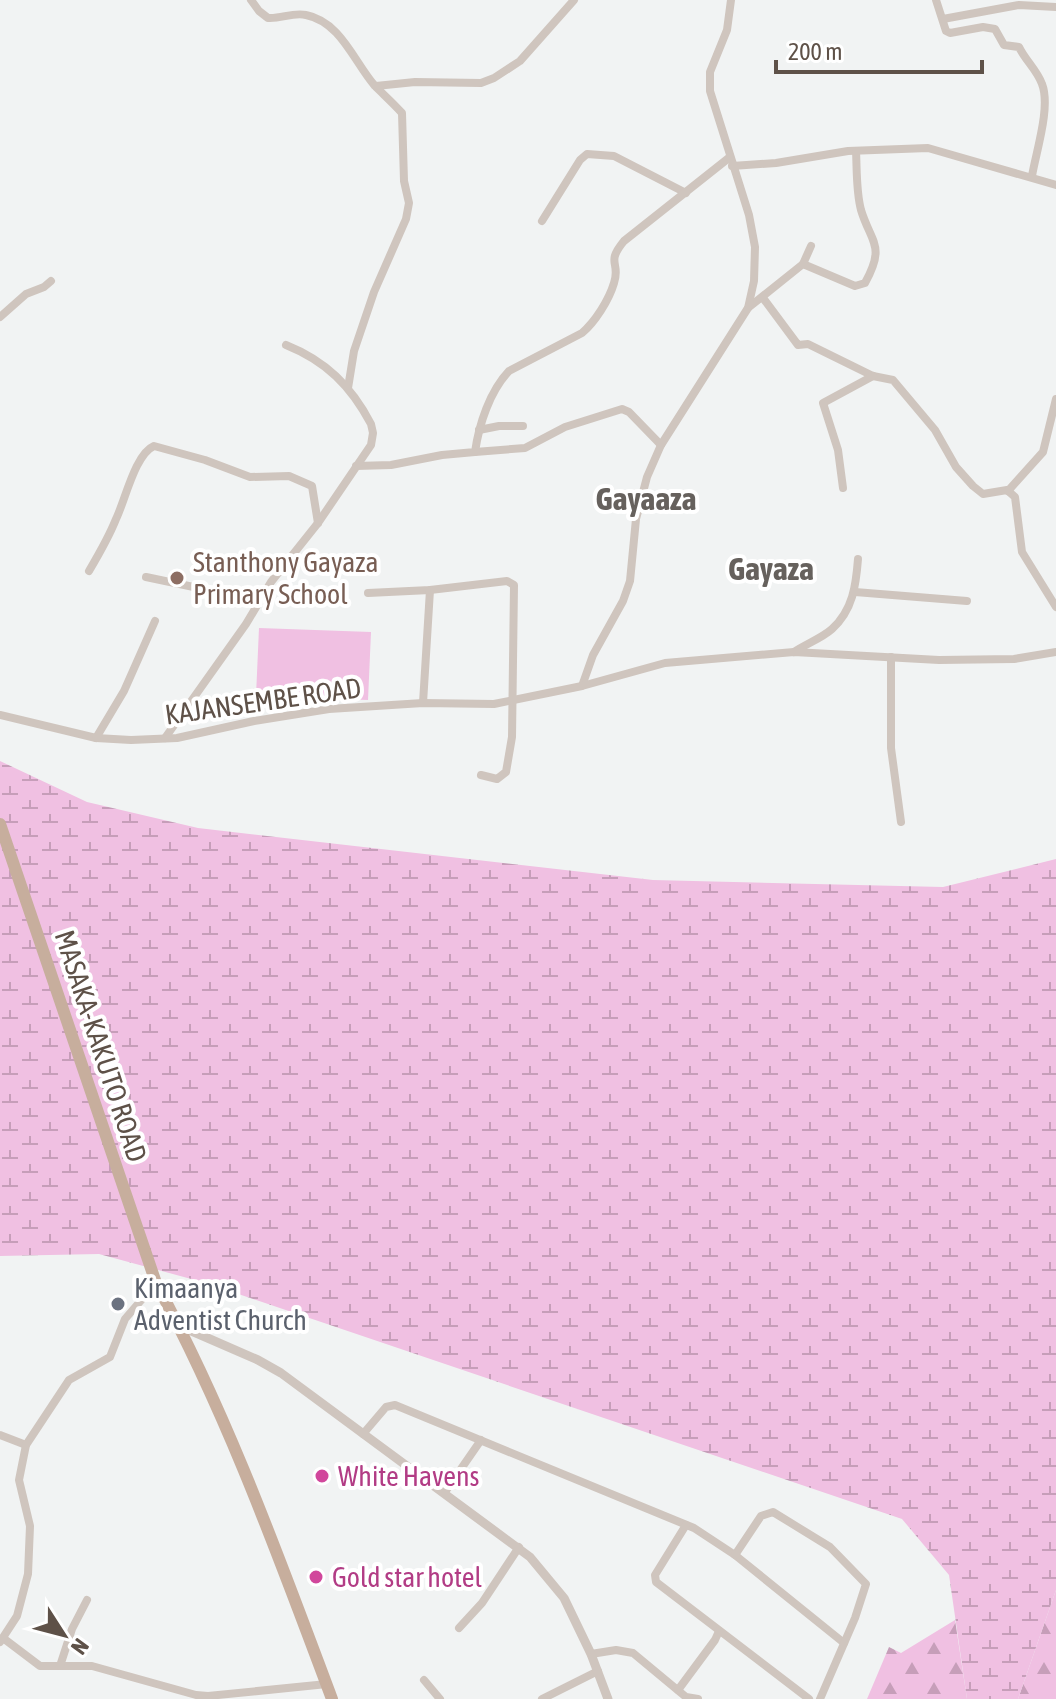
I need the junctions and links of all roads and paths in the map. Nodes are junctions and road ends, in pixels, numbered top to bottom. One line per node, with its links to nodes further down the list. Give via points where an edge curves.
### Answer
1 (251, 0): 7 (street, via 268,18 309,15 327,25)
2 (574, 0): 7 (street, via 520,61 494,78 481,83)
3 (731, 0): 9 (street, via 727,30 710,72 710,91)
4 (936, 0): 6 (street)
5 (1056, 7): 6 (street, via 1019,5)
6 (943, 19): 10 (street, via 950,33 995,29 1004,45 1019,47 1037,74 1046,96)
7 (375, 86): 22 (street, via 402,113 409,203 354,351)
8 (856, 151): 9 (street); 10 (street, via 928,148); 15 (street, via 862,213 876,244 867,279 855,286)
9 (731, 161): 12 (street); 18 (street, via 755,247)
10 (1032, 176): 11 (street)
11 (1056, 185)
12 (686, 193): 13 (street, via 614,156 587,154); 25 (street, via 614,252 614,282 591,325 500,381)
13 (542, 221)
14 (811, 246): 15 (street)
15 (803, 264): 17 (street)
16 (51, 281): 19 (street)
17 (763, 298): 18 (street); 21 (street, via 798,345 808,344)
18 (748, 308): 26 (street)
19 (0, 317)
20 (286, 345): 22 (street, via 325,365)
21 (873, 376): 29 (street, via 823,403); 30 (street, via 898,385 978,491)
22 (348, 388): 28 (street, via 373,433)
23 (1056, 399): 30 (street, via 1043,452)
24 (523, 426): 25 (street)
25 (479, 430): 27 (street)
26 (661, 445): 27 (street, via 622,409 565,427 525,448); 45 (street, via 636,519 630,581)
27 (475, 452): 28 (street)
28 (356, 466): 31 (street)
29 (843, 488)
30 (1008, 491): 40 (street, via 1015,497 1026,562)
31 (318, 523): 33 (street, via 312,486 303,481 250,477 154,446 133,475); 38 (street)
32 (858, 559): 36 (street)
33 (89, 571)
34 (146, 577): 38 (street)
35 (430, 590): 37 (street); 46 (street, via 507,581 514,585); 47 (street)
36 (855, 592): 39 (street); 42 (street, via 831,630)
37 (368, 593)
38 (260, 601): 50 (street)
39 (967, 601)
40 (1056, 607)
41 (155, 621): 49 (street)
42 (794, 652): 44 (street, KAJANSEMBE ROAD); 45 (street, KAJANSEMBE ROAD, via 665,663)
43 (1056, 652): 44 (street, KAJANSEMBE ROAD, via 1014,659)
44 (891, 657): 52 (street, via 891,748)
45 (582, 686): 46 (street, KAJANSEMBE ROAD)
46 (511, 700): 47 (street, KAJANSEMBE ROAD); 51 (street, via 506,772 497,779)
47 (423, 703): 50 (street, KAJANSEMBE ROAD, via 295,713)
48 (0, 715): 49 (street, KAJANSEMBE ROAD)
49 (96, 738): 50 (street, KAJANSEMBE ROAD)
50 (165, 738)
51 (481, 775)
52 (901, 822)
53 (0, 824): 54 (highway, MASAKA-KAKUTO ROAD)
54 (156, 1283): 55 (highway, MASAKA-KAKUTO ROAD); 59 (street, via 125,1319 110,1357 69,1380)
55 (180, 1326): 56 (street, via 281,1373); 73 (highway, MASAKA-KAKUTO ROAD, via 241,1459)
56 (363, 1434): 58 (street, via 386,1407 395,1405); 60 (street)
57 (0, 1435): 59 (street)
58 (481, 1440): 60 (street); 61 (street)
59 (26, 1445): 67 (street, via 19,1480 30,1526 28,1574 21,1606)
60 (445, 1492): 62 (street)
61 (686, 1525): 63 (street); 66 (street, via 655,1579)
62 (519, 1547): 65 (street); 69 (street, via 554,1583)
63 (735, 1555): 68 (street); 68 (street, via 757,1520 773,1512 830,1547 866,1584)
64 (87, 1600): 70 (street)
65 (459, 1628)
66 (720, 1636): 74 (street); 81 (street)
67 (2, 1640): 70 (street, via 40,1666)
68 (844, 1643): 82 (street)
69 (591, 1654): 71 (street); 74 (street, via 633,1653)
70 (60, 1666): 73 (street, via 92,1666 208,1696)
71 (598, 1671): 78 (street); 79 (street)
72 (424, 1680): 77 (street)
73 (327, 1684): 76 (highway, MASAKA-KAKUTO ROAD)
74 (678, 1690): 75 (street)
75 (685, 1698): 80 (street)
76 (332, 1699)
77 (440, 1699)
78 (542, 1699)
79 (608, 1699)
80 (698, 1699)
81 (809, 1699)
82 (820, 1699)

